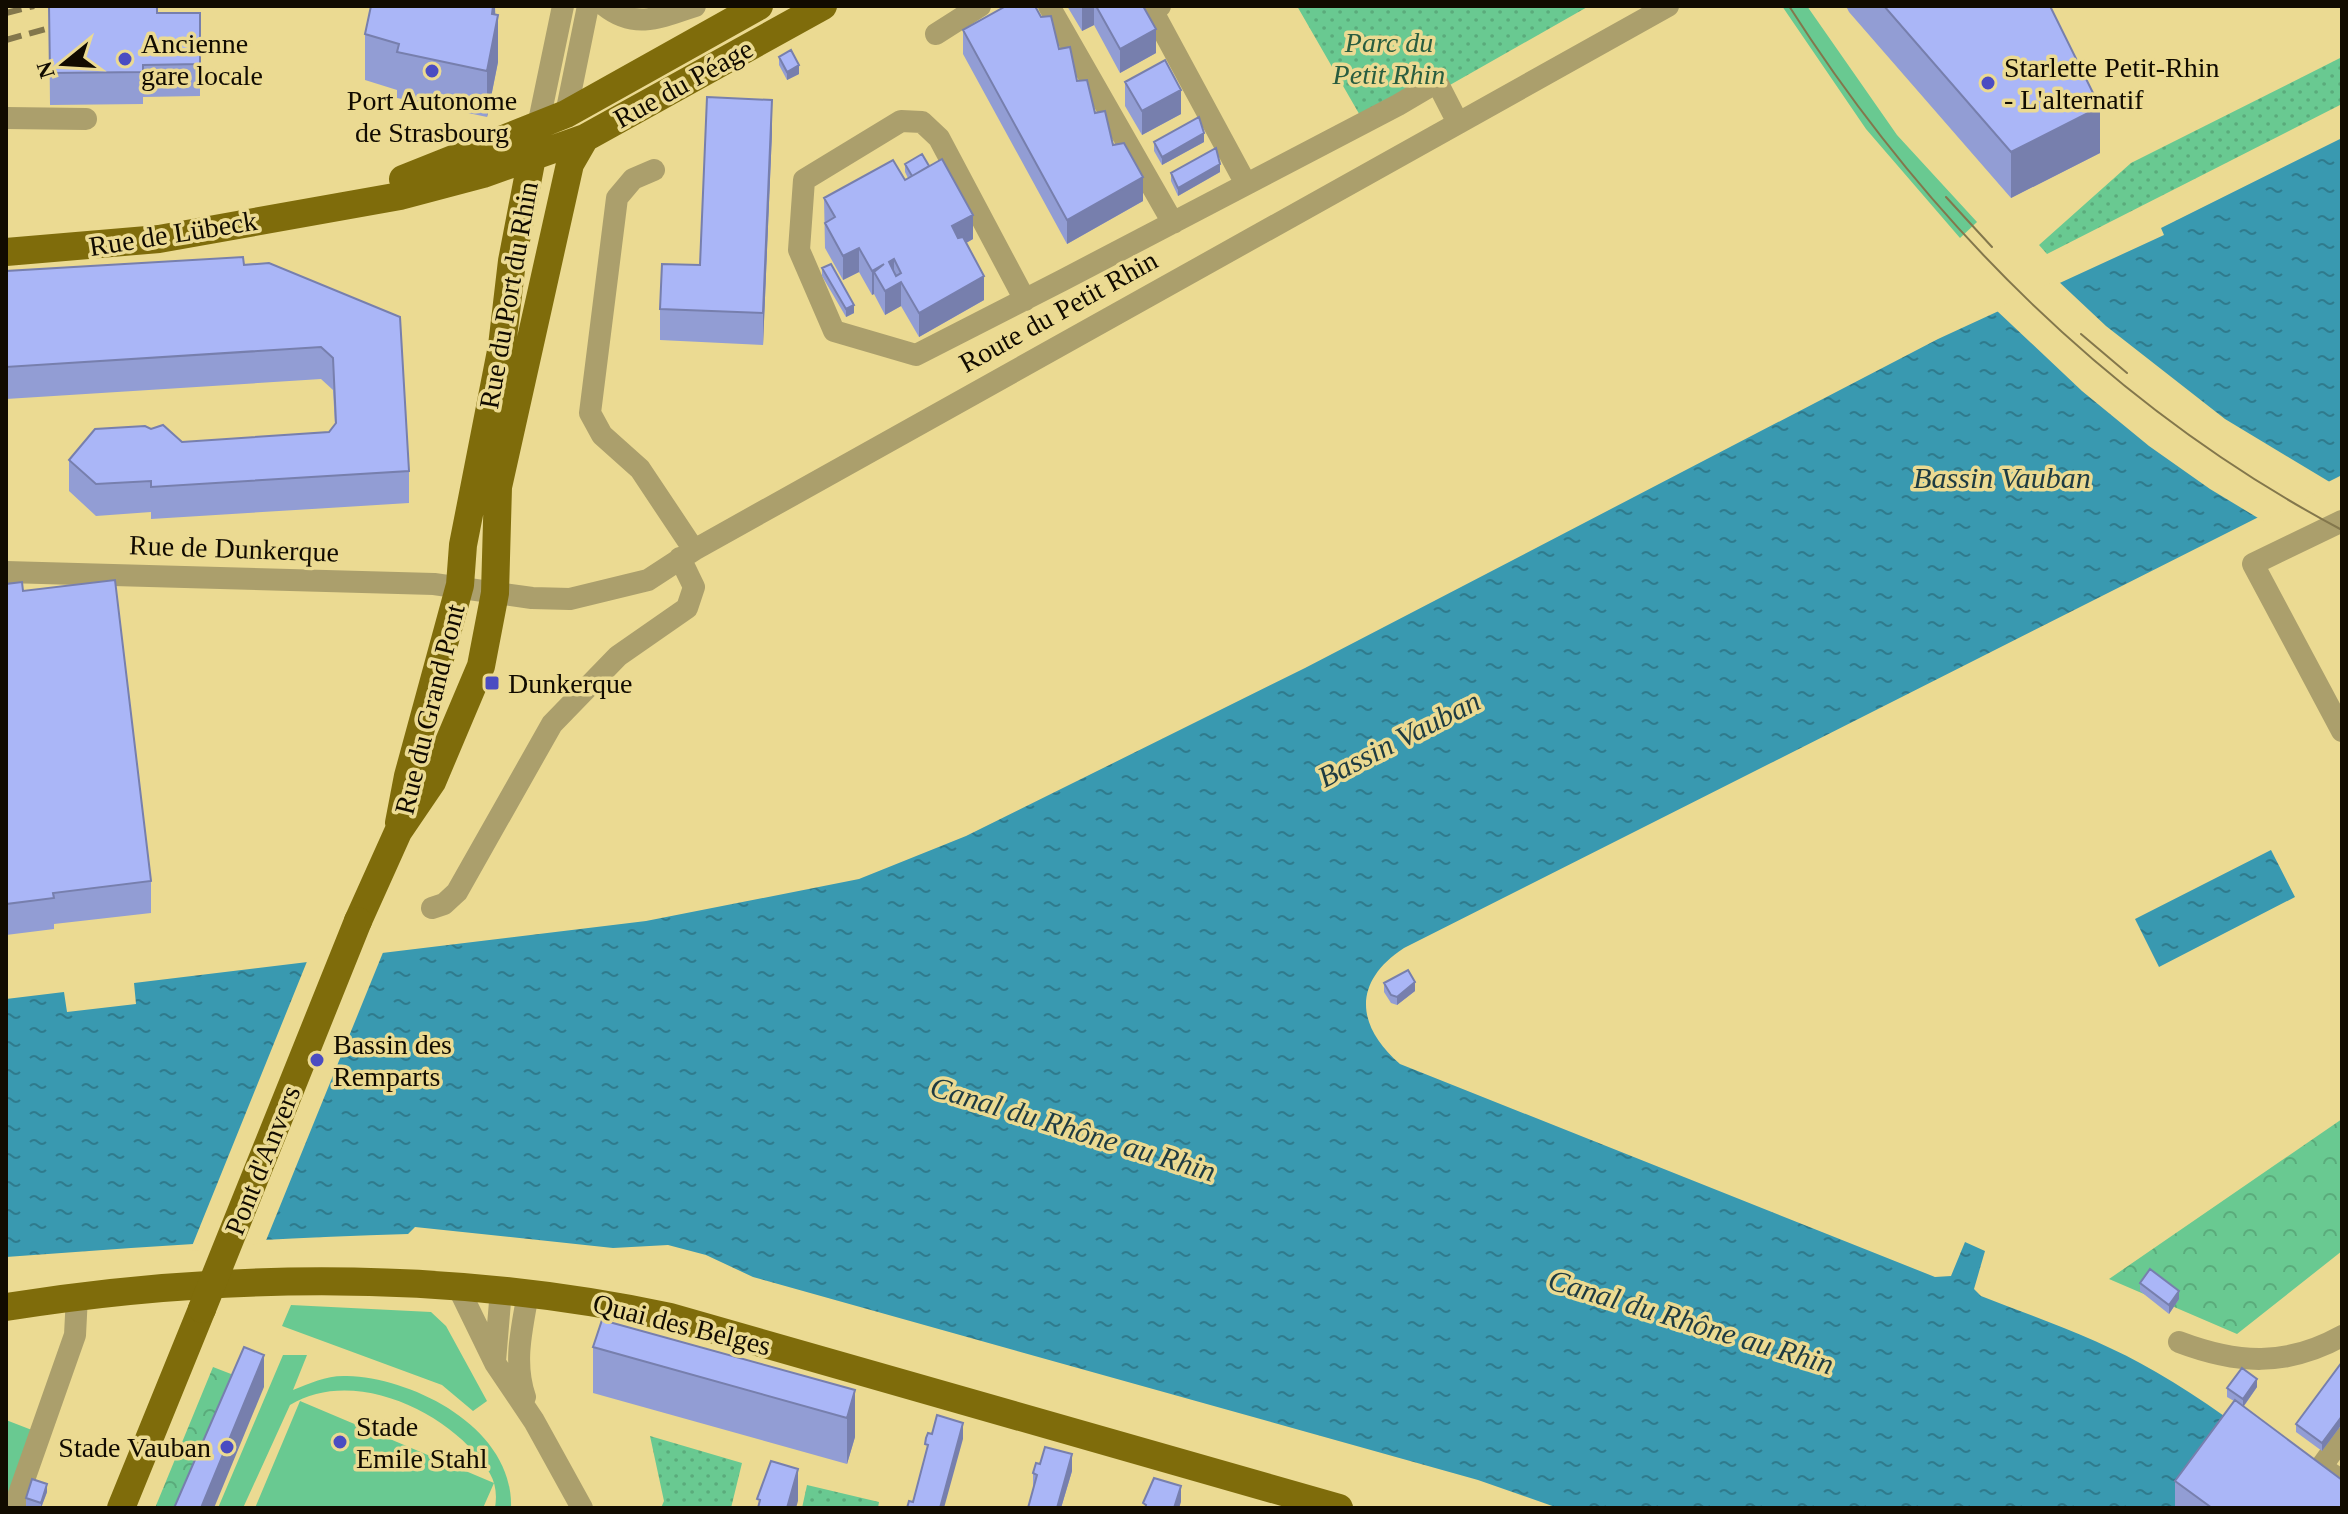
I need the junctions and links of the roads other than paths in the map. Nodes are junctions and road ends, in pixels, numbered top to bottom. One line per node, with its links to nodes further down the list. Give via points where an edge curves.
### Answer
1 (563, 6): 17 (street, Rue du Port du Rhin)
2 (588, 6): 12 (street)
3 (605, 6): 4 (street, via 627,19 649,22)
4 (695, 6)
5 (759, 6): 12 (main road, Rue du Péage)
6 (823, 6): 16 (main road, Rue du Péage)
7 (980, 6): 11 (street)
8 (1049, 6): 20 (street)
9 (1160, 6): 19 (street, via 1152,10)
10 (1668, 6): 15 (street, Route du Petit Rhin)
11 (936, 34)
12 (566, 114): 17 (main road, Rue de Lübeck)
13 (6, 118): 14 (street)
14 (86, 119)
15 (1458, 123): 19 (street, via 1437,82); 25 (street, Route du Petit Rhin)
16 (585, 138): 17 (main road, Rue de Lübeck); 23 (main road, Rue du Port du Rhin, via 570,164)
17 (541, 144): 21 (main road, Rue de Lübeck, via 338,204 159,239); 23 (main road, Rue du Port du Rhin, via 518,340); 27 (main road, Rue du Port du Rhin, via 512,261)
18 (654, 170): 25 (street, via 633,179 617,198 590,413 602,435 640,469)
19 (1246, 184): 20 (street)
20 (1173, 223): 22 (street)
21 (6, 252)
22 (1025, 300): 22 (street, via 939,138 922,122 901,121 804,180 799,250 834,331 916,355)
23 (517, 399): 28 (main road, Rue du Port du Rhin, via 498,487)
24 (2342, 521): 29 (street, via 2253,564)
25 (687, 554): 28 (street, Route du Petit Rhin, via 648,580 604,593 570,599); 31 (street, via 694,587 687,608 618,656 552,724 457,892)
26 (6, 572): 27 (street, Rue de Dunkerque)
27 (460, 585): 28 (street, Route du Petit Rhin); 30 (main road, Rue du Grand Pont)
28 (495, 593): 30 (main road, Rue du Grand Pont, via 476,683 432,782)
29 (2342, 731)
30 (398, 832): 32 (main road, Rue du Grand Pont)
31 (432, 908)
32 (358, 921): 44 (main road, Pont d'Anvers, bridge)
33 (457, 1285): 34 (main road, Quai des Belges); 35 (main road, Quai des Belges, via 259,1280); 39 (street)
34 (514, 1292): 39 (street); 40 (street, via 518,1372); 46 (main road, Quai des Belges, via 670,1317)
35 (77, 1296): 36 (main road, Quai des Belges); 43 (street, via 75,1335)
36 (6, 1307)
37 (2342, 1336): 38 (street, via 2320,1348 2257,1362 2212,1355)
38 (2179, 1342)
39 (495, 1363): 40 (street)
40 (534, 1421): 45 (street)
41 (2342, 1438): 42 (street, via 2321,1467)
42 (2342, 1481)
43 (14, 1508)
44 (121, 1508)
45 (582, 1508)
46 (1339, 1508)

